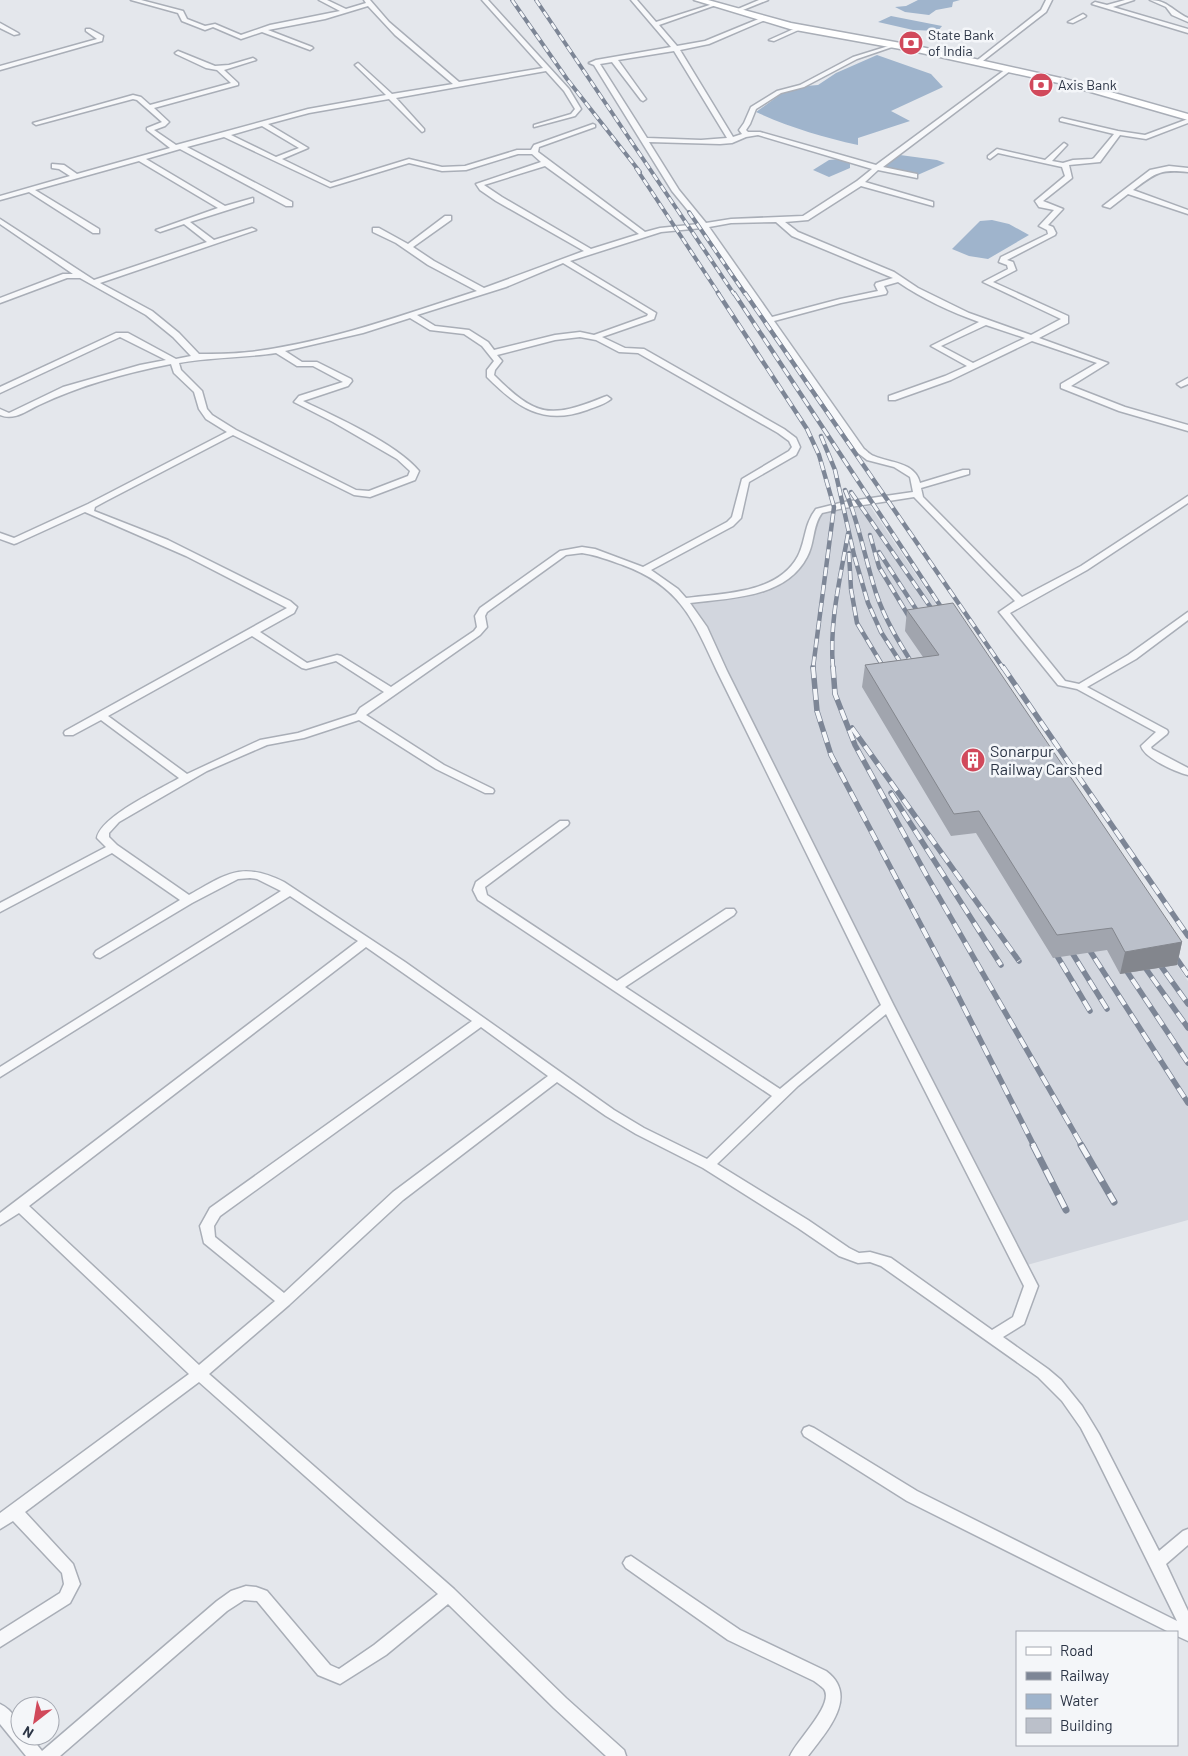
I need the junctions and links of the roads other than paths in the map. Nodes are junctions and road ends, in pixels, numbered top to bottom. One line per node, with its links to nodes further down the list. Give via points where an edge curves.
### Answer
1 (134, 0): 25 (street, via 181,12 184,20 205,28 213,25 241,37)
2 (322, 0): 14 (street)
3 (485, 0): 39 (street)
4 (634, 0): 20 (street)
5 (698, 0): 11 (main road)
6 (765, 0): 15 (street)
7 (1049, 0): 35 (street, via 1044,11)
8 (1131, 0): 13 (street)
9 (1153, 0): 18 (street)
10 (368, 2): 14 (street); 41 (street, via 391,29 415,46)
11 (714, 4): 15 (main road); 20 (street)
12 (1094, 4): 13 (street)
13 (1108, 7): 22 (street)
14 (345, 11): 25 (street)
15 (736, 11): 17 (main road)
16 (1083, 16): 19 (street)
17 (763, 19): 23 (main road); 31 (street, via 706,43)
18 (1188, 20): 22 (street)
19 (1071, 22)
20 (655, 24): 31 (street)
21 (0, 25): 27 (street)
22 (1172, 26): 26 (street)
23 (800, 28): 28 (street); 29 (main road)
24 (88, 30): 37 (street, via 100,40)
25 (263, 30): 30 (street)
26 (1188, 31)
27 (16, 34)
28 (772, 40)
29 (893, 45): 35 (main road); 54 (street, via 855,58 802,86 779,92 753,108 748,124 742,130)
30 (310, 48)
31 (676, 49): 34 (street); 56 (street)
32 (178, 53): 38 (street, via 208,68)
33 (254, 60): 38 (street)
34 (614, 60): 43 (street); 55 (street, via 594,63)
35 (977, 63): 40 (main road)
36 (358, 65): 42 (street)
37 (0, 68)
38 (220, 69): 44 (street, via 236,84)
39 (547, 69): 41 (street); 49 (street, via 567,90 578,108)
40 (1008, 70): 45 (main road, via 1065,82); 67 (street)
41 (456, 84): 42 (street)
42 (389, 96): 48 (street, via 324,107); 51 (street)
43 (643, 99)
44 (149, 107): 47 (street, via 133,97); 58 (street, via 166,122 149,131)
45 (1188, 119): 52 (street, via 1146,137)
46 (1062, 120): 52 (street)
47 (36, 123)
48 (261, 123): 53 (street); 62 (street, via 304,148)
49 (581, 123): 50 (street); 59 (street, via 536,146)
50 (536, 126)
51 (422, 130)
52 (1118, 133): 66 (street, via 1097,160 1070,162)
53 (223, 134): 58 (street); 62 (street)
54 (746, 134): 56 (street); 67 (street, via 758,133)
55 (644, 140): 56 (street); 85 (street, via 676,191)
56 (732, 140)
57 (1064, 145): 63 (street)
58 (176, 147): 61 (street); 76 (street)
59 (534, 152): 62 (street, via 517,152 466,168 442,169 409,161 330,185); 64 (street)
60 (990, 157): 63 (street, via 997,151)
61 (139, 158): 69 (street); 79 (street)
62 (277, 159)
63 (1047, 162): 66 (street)
64 (546, 163): 90 (street); 93 (street, via 480,184 499,199)
65 (55, 166): 69 (street)
66 (1065, 166): 104 (street, via 1068,176 1039,200 1059,210 1043,226 1050,229 1051,236 1004,259 1003,262 1010,264 1012,270 987,282 1065,318 1065,321)
67 (877, 168): 70 (street); 71 (street)
68 (1188, 170): 73 (street, via 1163,168)
69 (75, 176): 72 (street)
70 (914, 176)
71 (860, 183): 77 (street); 82 (street, via 811,216)
72 (30, 190): 74 (street); 89 (street)
73 (1128, 191): 78 (street); 80 (street)
74 (0, 198)
75 (250, 200): 79 (street)
76 (288, 204)
77 (930, 204)
78 (1107, 206)
79 (224, 208): 83 (street)
80 (1188, 212)
81 (448, 218): 92 (street)
82 (778, 220): 85 (street, via 731,221); 96 (street, via 795,234)
83 (185, 221): 86 (street); 91 (street)
84 (0, 222): 95 (street)
85 (704, 226): 90 (street); 101 (street)
86 (160, 230)
87 (252, 230): 91 (street)
88 (376, 230): 92 (street)
89 (96, 231)
90 (643, 234): 93 (street)
91 (213, 243): 97 (street)
92 (409, 247): 98 (street, via 431,263)
93 (590, 252): 94 (street)
94 (564, 260): 98 (street); 103 (street, via 652,313 651,317)
95 (82, 276): 97 (street); 99 (street, via 66,276)
96 (899, 279): 101 (street, via 878,285 884,292 875,295); 102 (street, via 932,299)
97 (95, 282): 107 (street, via 149,313)
98 (483, 291): 100 (street)
99 (0, 301)
100 (411, 315): 105 (street, via 360,331); 106 (street, via 433,328 466,332)
101 (770, 320): 119 (street, via 861,451 870,458 905,469 917,480)
102 (986, 322): 104 (street); 109 (street, via 935,346)
103 (595, 337): 106 (street, via 568,335); 123 (street, via 624,351 641,351 780,431 793,440 796,447 793,453 745,481 736,518 730,524)
104 (1032, 338): 109 (street); 116 (street, via 1104,363 1064,386 1122,410)
105 (277, 350): 107 (street); 117 (street, via 300,364 314,364 348,381 298,402 400,457 415,471 412,478 370,494 359,494)
106 (494, 353): 112 (street, via 498,361 490,375 511,396 534,410 547,414 568,413)
107 (197, 357): 108 (street)
108 (174, 362): 110 (street, via 130,336 119,335); 114 (street, via 66,389); 117 (street, via 177,371 198,391 205,413)
109 (973, 366): 111 (street)
110 (0, 390)
111 (892, 398)
112 (607, 399)
113 (0, 412): 114 (street)
114 (9, 416): 115 (street)
115 (0, 421)
116 (1188, 428)
117 (233, 432): 121 (street)
118 (966, 472): 119 (street)
119 (917, 490): 124 (street, via 819,512 812,521 803,557 786,578 766,588); 125 (street)
120 (1188, 499): 125 (street, via 1084,568)
121 (91, 506): 122 (street, via 14,541); 127 (street, via 89,512 203,560 292,607 287,615)
122 (1, 537)
123 (644, 570): 124 (street); 129 (street, via 595,552 563,553 483,610 480,616 482,629)
124 (684, 601): 145 (street, via 706,634)
125 (1020, 601): 128 (street, via 1004,612 1062,684)
126 (1188, 615): 128 (street, via 1132,657)
127 (254, 633): 129 (street, via 306,666 337,658); 130 (street)
128 (1080, 687): 133 (street, via 1163,732 1146,746 1147,750)
129 (391, 692): 131 (street)
130 (101, 715): 132 (street); 134 (street)
131 (360, 716): 134 (street, via 300,736 264,742); 135 (street, via 440,767)
132 (69, 732)
133 (1188, 772)
134 (185, 778): 137 (street, via 108,826 103,838)
135 (489, 791)
136 (564, 823): 144 (street, via 480,885 479,890 482,897)
137 (113, 848): 139 (street); 140 (street)
138 (289, 891): 139 (street, via 250,874 237,876); 142 (street); 147 (street)
139 (188, 900): 143 (street)
140 (0, 908)
141 (730, 912): 144 (street)
142 (366, 941): 146 (street); 151 (street)
143 (100, 954)
144 (616, 987): 149 (street)
145 (888, 1006): 149 (street); 154 (street, via 1031,1286 1019,1320)
146 (480, 1022): 148 (street); 153 (street, via 215,1212 207,1226 209,1239)
147 (0, 1073)
148 (557, 1076): 150 (street, via 640,1131); 153 (street, via 398,1196)
149 (781, 1096): 150 (street)
150 (708, 1165): 154 (street, via 844,1252 858,1258 870,1257 886,1262)
151 (20, 1206): 152 (street); 155 (street)
152 (0, 1220)
153 (284, 1301): 155 (street)
154 (993, 1336): 160 (street, via 1058,1385 1071,1400)
155 (199, 1374): 157 (street); 162 (street)
156 (809, 1432): 164 (street, via 912,1496)
157 (15, 1512): 158 (street); 165 (street, via 68,1569 74,1581 65,1598)
158 (0, 1522)
159 (1188, 1536): 160 (street)
160 (1158, 1561): 163 (street)
161 (631, 1563): 170 (street, via 734,1635 820,1676 831,1686 834,1698 828,1714)
162 (449, 1594): 168 (street, via 380,1650 340,1677 324,1670 262,1596 253,1591 241,1593); 169 (street, via 560,1704)
163 (1188, 1628)
164 (1188, 1634)
165 (0, 1640)
166 (0, 1712): 167 (street)
167 (36, 1756)
168 (48, 1756)
169 (618, 1756)
170 (798, 1756)

